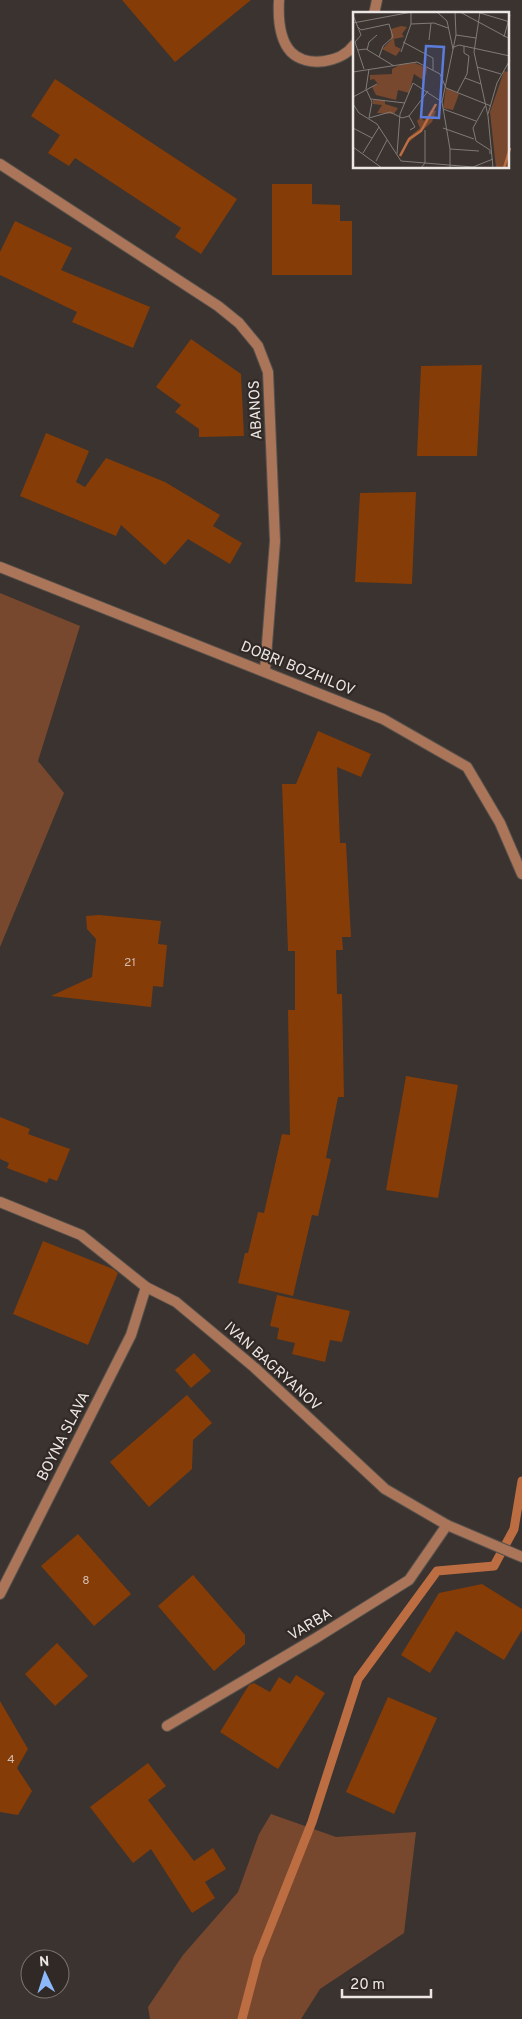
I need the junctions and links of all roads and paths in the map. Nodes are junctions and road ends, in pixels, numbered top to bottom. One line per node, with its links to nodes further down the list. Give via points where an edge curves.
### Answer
1 (279, 0): 2 (street, via 279,28 292,52 311,62 333,60)
2 (353, 47)
3 (0, 164): 5 (street, ABANOS, via 218,306 258,346 268,372 275,541)
4 (0, 567): 5 (street, DOBRI BOZHILOV)
5 (265, 670): 6 (street, DOBRI BOZHILOV, via 383,719 466,767 500,823)
6 (522, 874)
7 (0, 1202): 8 (street, IVAN BAGRYANOV, via 81,1236)
8 (146, 1287): 9 (street, IVAN BAGRYANOV, via 176,1302 203,1323 386,1489); 11 (street, BOYNA SLAVA, via 131,1335)
9 (447, 1525): 10 (street, IVAN BAGRYANOV); 12 (street, VARBA, via 409,1580)
10 (522, 1558)
11 (0, 1594)
12 (167, 1726)

